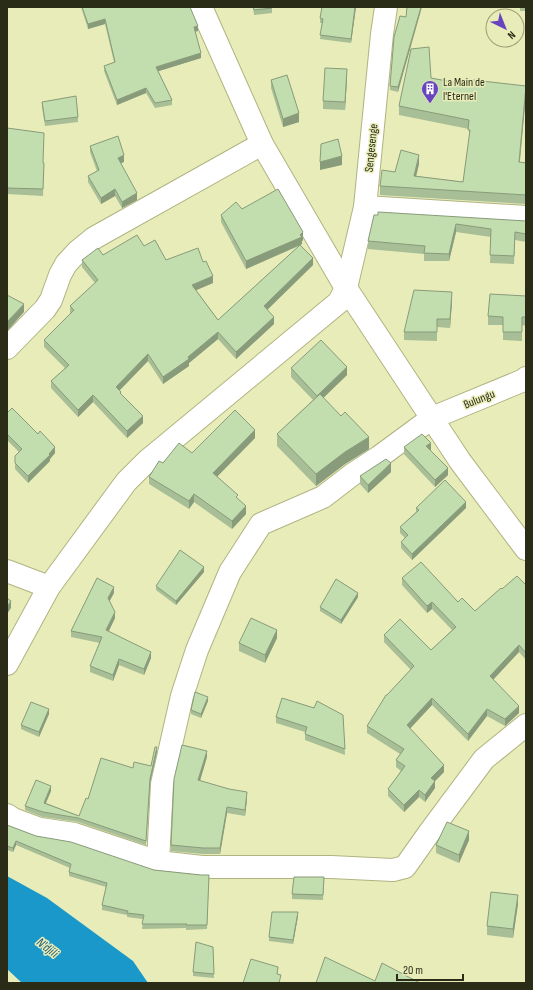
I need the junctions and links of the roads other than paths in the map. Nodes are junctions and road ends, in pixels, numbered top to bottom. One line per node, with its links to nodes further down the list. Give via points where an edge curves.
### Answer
1 (201, 7): 3 (street)
2 (386, 7): 4 (street, Sengesenge)
3 (262, 144): 6 (street); 7 (street, via 94,238 66,264 45,309)
4 (365, 207): 5 (street); 6 (street, Sengesenge)
5 (526, 217)
6 (346, 288): 9 (street); 12 (street, Sengesenge, via 339,302 147,461 126,482)
7 (7, 348)
8 (526, 378): 9 (street, Bulungu)
9 (432, 418): 10 (street, via 460,461); 16 (street, Bulungu, via 323,497 261,524 230,572 197,650 182,696 162,784)
10 (526, 549)
11 (7, 571): 12 (street)
12 (49, 587): 13 (street, Sengesenge)
13 (7, 664)
14 (526, 725): 16 (street, via 484,759 405,868 393,870 331,867 202,867)
15 (7, 815): 16 (street, via 40,829 74,834)
16 (158, 862)

